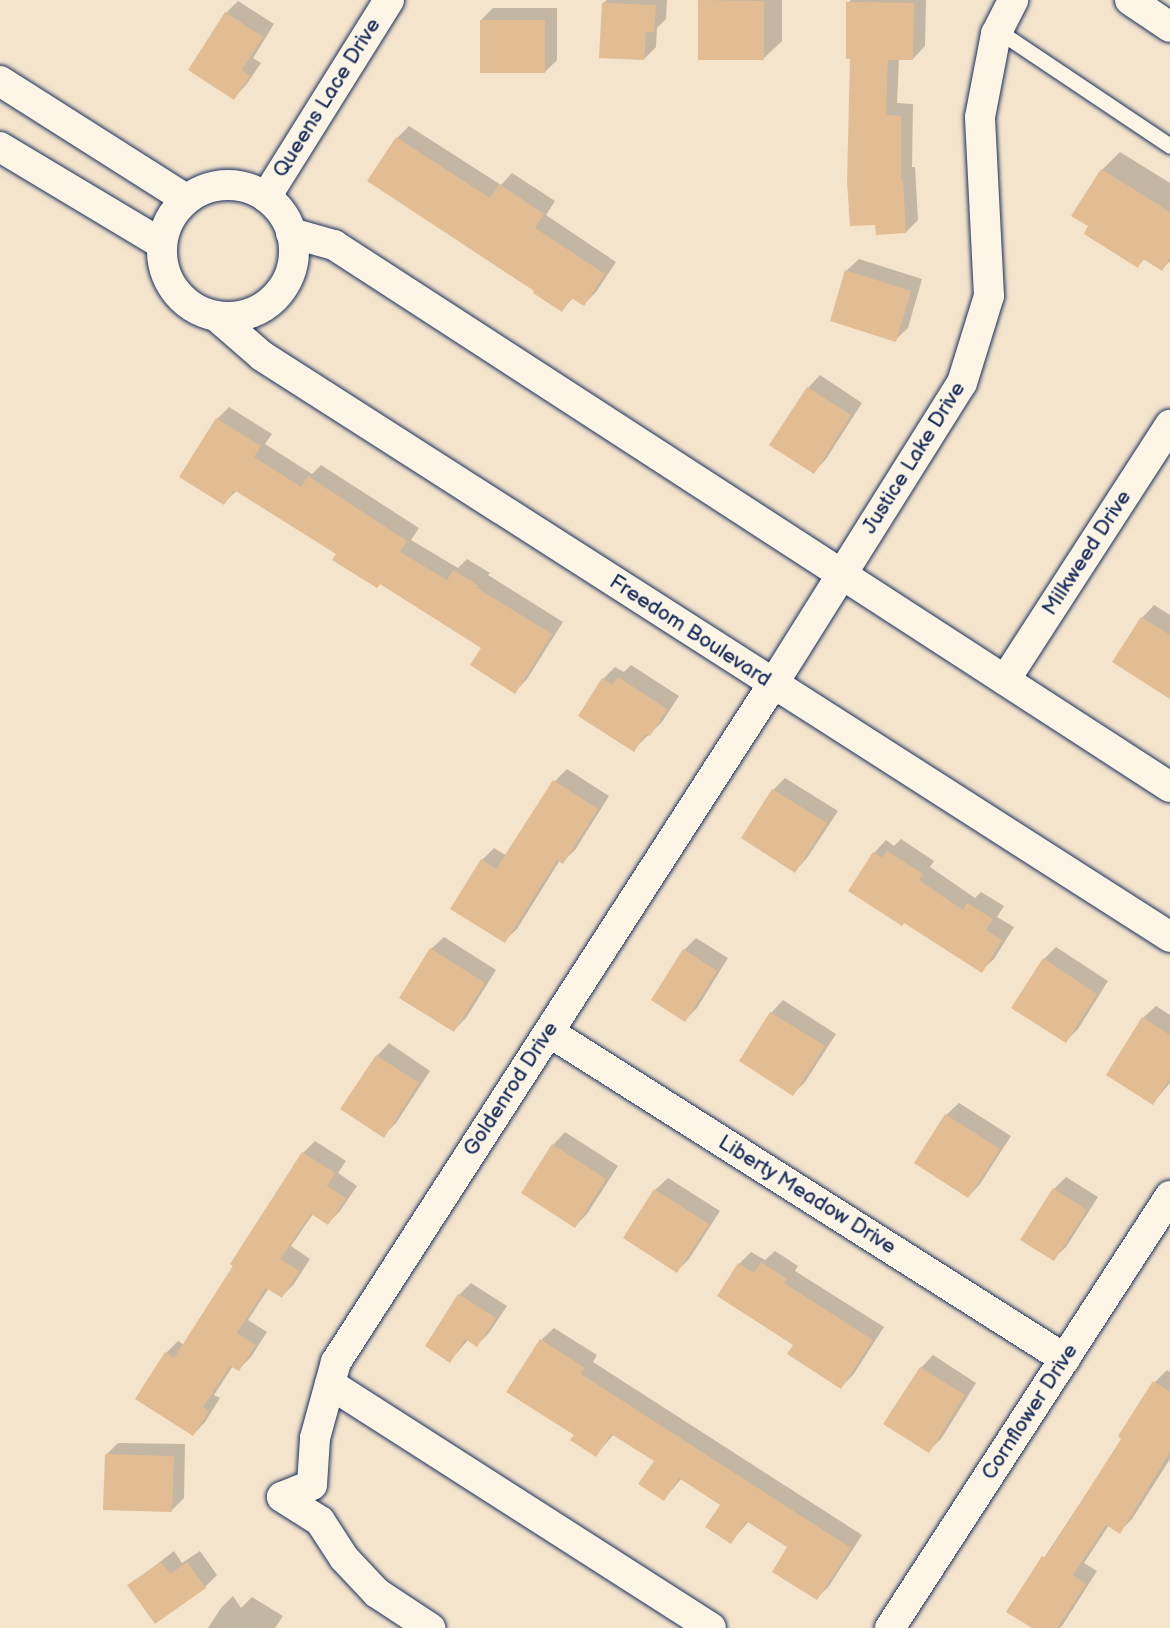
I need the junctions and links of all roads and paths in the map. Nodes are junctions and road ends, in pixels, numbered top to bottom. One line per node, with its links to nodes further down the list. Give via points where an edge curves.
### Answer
1 (389, 0): 9 (street, Queens Lace Drive)
2 (1013, 0): 5 (street, Justice Lake Drive)
3 (1130, 0): 4 (street)
4 (1170, 27)
5 (997, 30): 7 (lane); 15 (street, Justice Lake Drive, via 980,117 989,296 962,383)
6 (0, 81): 10 (street)
7 (1170, 146)
8 (0, 147): 12 (street)
9 (266, 197): 10 (street, via 247,187 225,184); 11 (street, via 282,213)
10 (186, 199): 12 (street, via 171,215)
11 (291, 233): 13 (street, via 294,254 289,276 277,295 260,309 238,316); 15 (street, via 334,245)
12 (162, 244): 13 (street, via 166,277 178,295 195,308)
13 (216, 316): 17 (street, Freedom Boulevard, via 262,356)
14 (1170, 425): 16 (street, Milkweed Drive)
15 (841, 574): 16 (street); 17 (street, Justice Lake Drive)
16 (1005, 680): 18 (street)
17 (773, 684): 19 (street, Freedom Boulevard); 20 (street, Goldenrod Drive)
18 (1170, 787)
19 (1170, 937)
20 (549, 1032): 22 (street, Liberty Meadow Drive); 23 (street, Goldenrod Drive, via 336,1362)
21 (1170, 1196): 22 (street, Cornflower Drive)
22 (1065, 1359): 26 (street, Cornflower Drive)
23 (330, 1384): 24 (street, Goldenrod Drive, via 315,1438 312,1485 282,1497 320,1521 344,1558 377,1593); 25 (street)
24 (430, 1628)
25 (711, 1628)
26 (890, 1628)

